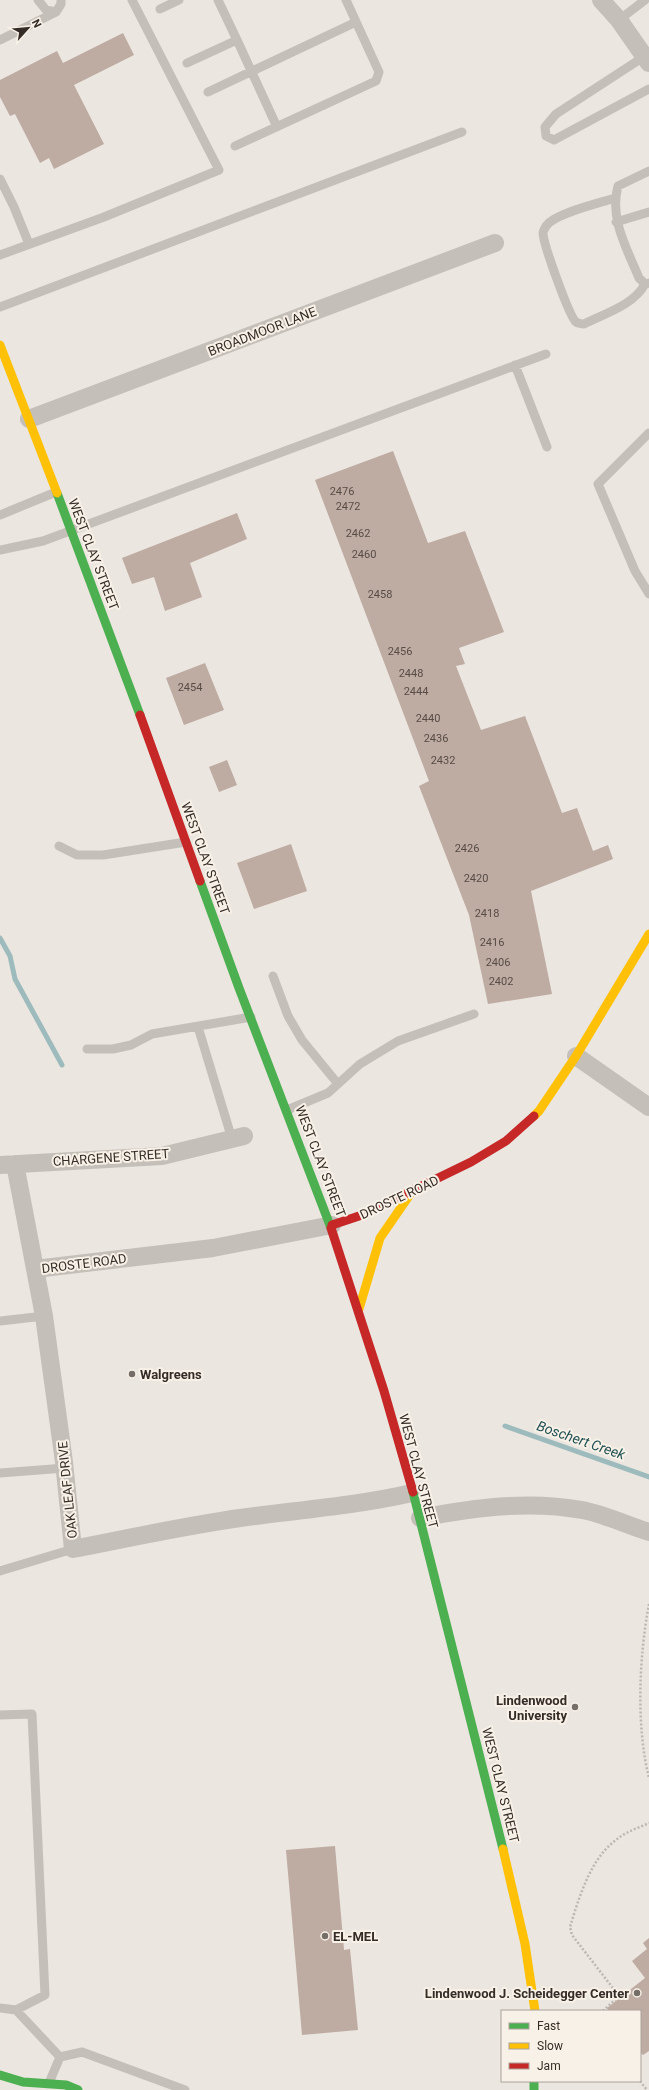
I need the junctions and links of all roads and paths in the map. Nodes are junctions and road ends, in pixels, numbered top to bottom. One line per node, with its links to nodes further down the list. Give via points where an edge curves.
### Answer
1 (38, 0): 10 (lane, via 46,10)
2 (61, 0): 10 (lane)
3 (132, 0): 29 (lane, via 219,170 104,217)
4 (179, 0): 9 (lane)
5 (218, 0): 14 (lane)
6 (346, 0): 12 (lane)
7 (601, 0): 11 (street)
8 (645, 0): 11 (lane)
9 (160, 9)
10 (56, 12): 13 (lane)
11 (618, 20): 15 (street)
12 (356, 22): 17 (lane); 20 (lane, via 379,72 376,81)
13 (0, 40)
14 (237, 40): 16 (lane); 17 (lane)
15 (647, 59): 18 (lane, via 550,119 545,127 546,136 554,140)
16 (187, 63)
17 (251, 71): 19 (lane); 20 (lane)
18 (649, 89)
19 (208, 92)
20 (277, 127): 22 (lane)
21 (462, 132): 32 (lane)
22 (235, 146)
23 (649, 171): 25 (lane, via 618,186)
24 (0, 179): 29 (lane)
25 (615, 198): 27 (lane); 31 (lane, via 553,220 543,233 569,312 576,322 584,324 636,297)
26 (649, 212): 27 (lane)
27 (616, 222): 31 (lane, via 639,278)
28 (495, 243): 36 (street, BROADMOOR LANE)
29 (29, 244): 30 (lane)
30 (0, 255)
31 (647, 284)
32 (0, 307)
33 (0, 346): 36 (main road, WEST CLAY STREET)
34 (546, 354): 35 (lane)
35 (515, 365): 38 (lane); 41 (lane)
36 (29, 419): 39 (main road, WEST CLAY STREET)
37 (649, 433): 43 (lane, via 598,484 635,571)
38 (547, 447)
39 (56, 492): 40 (lane); 41 (main road, WEST CLAY STREET)
40 (0, 515)
41 (71, 531): 42 (lane, via 38,543); 44 (main road, WEST CLAY STREET)
42 (0, 550)
43 (649, 594)
44 (186, 842): 45 (lane, via 103,855 77,855); 49 (main road, WEST CLAY STREET)
45 (59, 846)
46 (649, 934): 52 (main road, DROSTE ROAD)
47 (273, 976): 53 (lane, via 288,1016 302,1040)
48 (474, 1014): 53 (lane, via 398,1041 360,1064)
49 (251, 1017): 50 (lane); 55 (main road, WEST CLAY STREET)
50 (198, 1027): 51 (lane, via 152,1034 131,1045 113,1049); 56 (lane)
51 (87, 1049)
52 (576, 1056): 54 (street); 58 (main road, DROSTE ROAD, via 539,1111 506,1141)
53 (338, 1084): 55 (lane, via 328,1093)
54 (649, 1107)
55 (287, 1110): 59 (main road, WEST CLAY STREET)
56 (238, 1137): 57 (street, CHARGENE STREET, via 162,1156)
57 (8, 1164): 60 (street, OAK LEAF DRIVE)
58 (411, 1192): 59 (main road, DROSTE ROAD, via 362,1215); 61 (main road, via 380,1238)
59 (332, 1225): 60 (street, DROSTE ROAD, via 213,1248); 61 (main road, WEST CLAY STREET)
60 (35, 1269): 62 (street, OAK LEAF DRIVE)
61 (359, 1309): 66 (main road, WEST CLAY STREET)
62 (44, 1316): 63 (lane); 64 (street, OAK LEAF DRIVE)
63 (0, 1321)
64 (65, 1468): 65 (lane); 69 (street, OAK LEAF DRIVE)
65 (0, 1472)
66 (412, 1493): 67 (main road, WEST CLAY STREET); 69 (street, OAK LEAF DRIVE, via 161,1531)
67 (420, 1518): 68 (street, via 502,1506 547,1507 582,1510); 77 (main road, WEST CLAY STREET, via 497,1821 525,1944)
68 (649, 1532)
69 (73, 1549): 70 (lane)
70 (0, 1571)
71 (649, 1604): 73 (path, via 642,1690 643,1728)
72 (0, 1715): 76 (lane, via 32,1714 45,1995)
73 (649, 1778)
74 (649, 1823): 78 (path, via 615,1840 603,1853 592,1871 570,1927 572,1934 619,1996)
75 (0, 2008): 76 (lane)
76 (16, 2010): 79 (lane)
77 (535, 2010)
78 (603, 2010)
79 (60, 2057): 83 (lane); 86 (lane, via 82,2052)
80 (0, 2076): 82 (main road)
81 (641, 2082): 87 (path)
82 (20, 2085): 83 (main road); 84 (main road)
83 (48, 2087): 85 (main road, via 66,2085)
84 (31, 2090)
85 (78, 2090)
86 (185, 2090)
87 (647, 2090)

